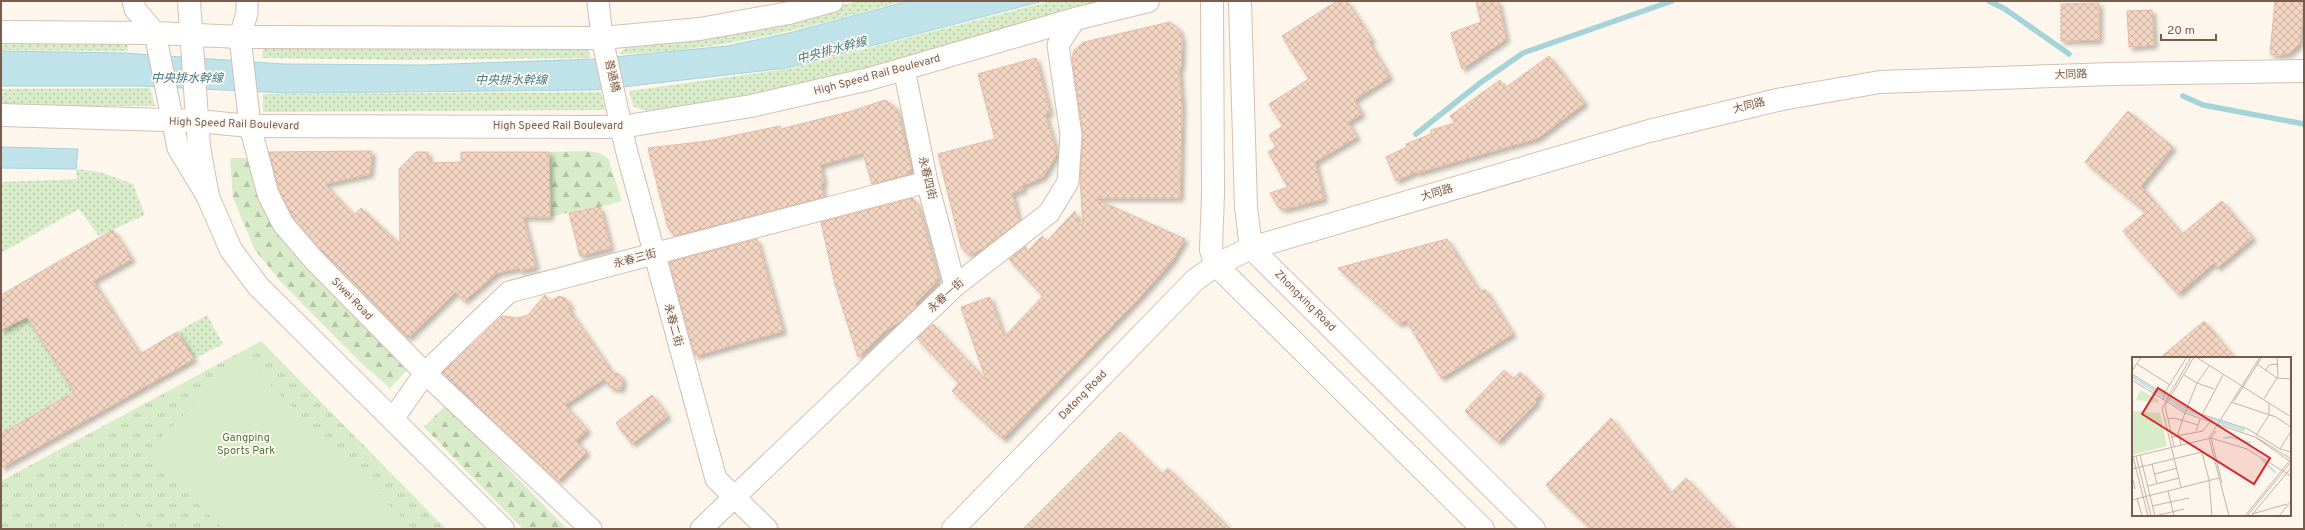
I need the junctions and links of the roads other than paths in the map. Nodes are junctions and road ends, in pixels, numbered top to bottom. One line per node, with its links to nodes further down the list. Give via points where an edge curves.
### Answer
1 (133, 1): 11 (street, via 135,9)
2 (189, 1): 12 (street)
3 (247, 1): 13 (street, Siwei Road, via 247,13)
4 (598, 1): 14 (street, 善通橋)
5 (832, 1): 14 (street, via 789,13)
6 (1148, 1): 9 (street, High Speed Rail Boulevard)
7 (1212, 1): 27 (street, via 1211,250)
8 (1240, 1): 25 (street, via 1246,207)
9 (1075, 19): 15 (street, High Speed Rail Boulevard); 28 (street, 永春一街, via 1058,45 1071,136 1068,182 1049,213)
10 (1, 32): 11 (street)
11 (155, 32): 12 (street); 18 (street)
12 (190, 35): 13 (street); 21 (street)
13 (240, 37): 14 (street); 20 (street, Siwei Road)
14 (604, 45): 17 (street, 善通橋)
15 (904, 69): 22 (street, High Speed Rail Boulevard, via 751,106); 23 (street, 永春四街)
16 (2304, 71): 25 (street, 大同路, via 1903,80 1782,98 1649,130)
17 (617, 101): 22 (street, 永春二街)
18 (170, 112): 19 (street, High Speed Rail Boulevard); 21 (street, High Speed Rail Boulevard); 24 (street, via 178,148)
19 (1, 116)
20 (249, 117): 21 (street, High Speed Rail Boulevard); 22 (street, High Speed Rail Boulevard); 29 (street, Siwei Road, via 268,194 283,224 314,260)
21 (198, 122): 24 (street, via 199,147)
22 (621, 127): 26 (street, 永春二街)
23 (927, 182): 26 (street, 永春三街); 28 (street, 永春四街)
24 (208, 197): 30 (street, via 232,250 258,286)
25 (1251, 248): 27 (street, 大同路); 38 (street, Zhongxing Road)
26 (654, 254): 29 (street, 永春三街, via 509,292); 31 (street, 永春二街, via 716,479)
27 (1216, 266): 36 (street, Datong Road, via 1195,280); 37 (street)
28 (955, 286): 31 (street, 永春一街)
29 (425, 373): 30 (street, 永春三街); 33 (street, Siwei Road)
30 (393, 419): 32 (street)
31 (735, 497): 34 (street, 永春一街); 35 (street, 永春二街)
32 (503, 529)
33 (591, 529)
34 (701, 529)
35 (767, 529)
36 (953, 529)
37 (1483, 529)
38 (1534, 529)

